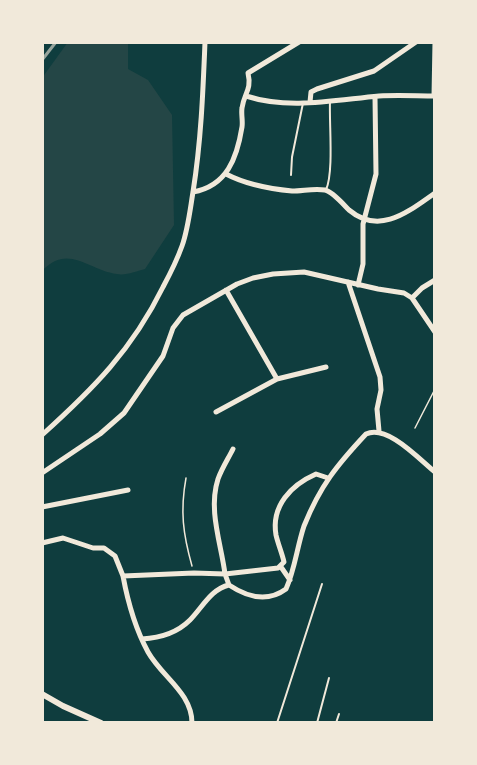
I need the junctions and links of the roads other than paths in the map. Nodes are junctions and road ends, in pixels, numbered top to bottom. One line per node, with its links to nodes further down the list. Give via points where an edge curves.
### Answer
1 (205, 42): 14 (street)
2 (299, 42): 5 (street, via 250,70)
3 (416, 42): 9 (street, via 374,71 311,92)
4 (435, 42): 6 (street)
5 (246, 96): 10 (street); 11 (street, via 236,151)
6 (435, 96): 7 (street)
7 (375, 97): 8 (street); 16 (street, via 376,174)
8 (330, 101): 9 (street); 13 (lane)
9 (310, 102): 10 (street)
10 (303, 103): 12 (lane)
11 (226, 174): 13 (street, via 292,191); 14 (street)
12 (291, 175)
13 (326, 190): 16 (street)
14 (193, 192): 27 (street, via 182,246 134,338 112,367)
15 (435, 193): 16 (street, via 402,216 382,221)
16 (364, 219): 19 (street, via 363,264)
17 (435, 280): 21 (street)
18 (348, 282): 19 (street); 20 (street, via 320,274 289,272 253,278); 26 (street, via 380,377)
19 (358, 285): 21 (street, via 396,291)
20 (226, 290): 24 (street); 30 (street, via 178,321 163,356 119,418)
21 (412, 298): 22 (street)
22 (434, 330)
23 (326, 367): 24 (street)
24 (277, 379): 25 (street)
25 (216, 412)
26 (379, 431): 29 (street); 31 (street, via 366,434)
27 (42, 435)
28 (233, 449): 36 (street, via 218,480 214,500)
29 (435, 472)
30 (42, 473)
31 (328, 478): 35 (street, via 316,474 306,478 295,485 278,508 275,521 284,562); 38 (street, via 303,528)
32 (128, 490): 33 (street)
33 (42, 507)
34 (42, 543): 37 (street, via 63,538 104,548 115,556)
35 (281, 567): 36 (street); 38 (street)
36 (225, 574): 37 (street); 40 (street)
37 (123, 576): 41 (street)
38 (290, 580): 40 (street, via 280,594 260,598)
39 (322, 584): 47 (lane)
40 (229, 585): 41 (street, via 213,593 188,622 168,635)
41 (142, 639): 46 (street, via 164,675 184,696)
42 (329, 678): 48 (lane)
43 (42, 694): 45 (street)
44 (339, 714): 49 (lane)
45 (101, 723)
46 (192, 723)
47 (277, 723)
48 (317, 723)
49 (336, 723)

